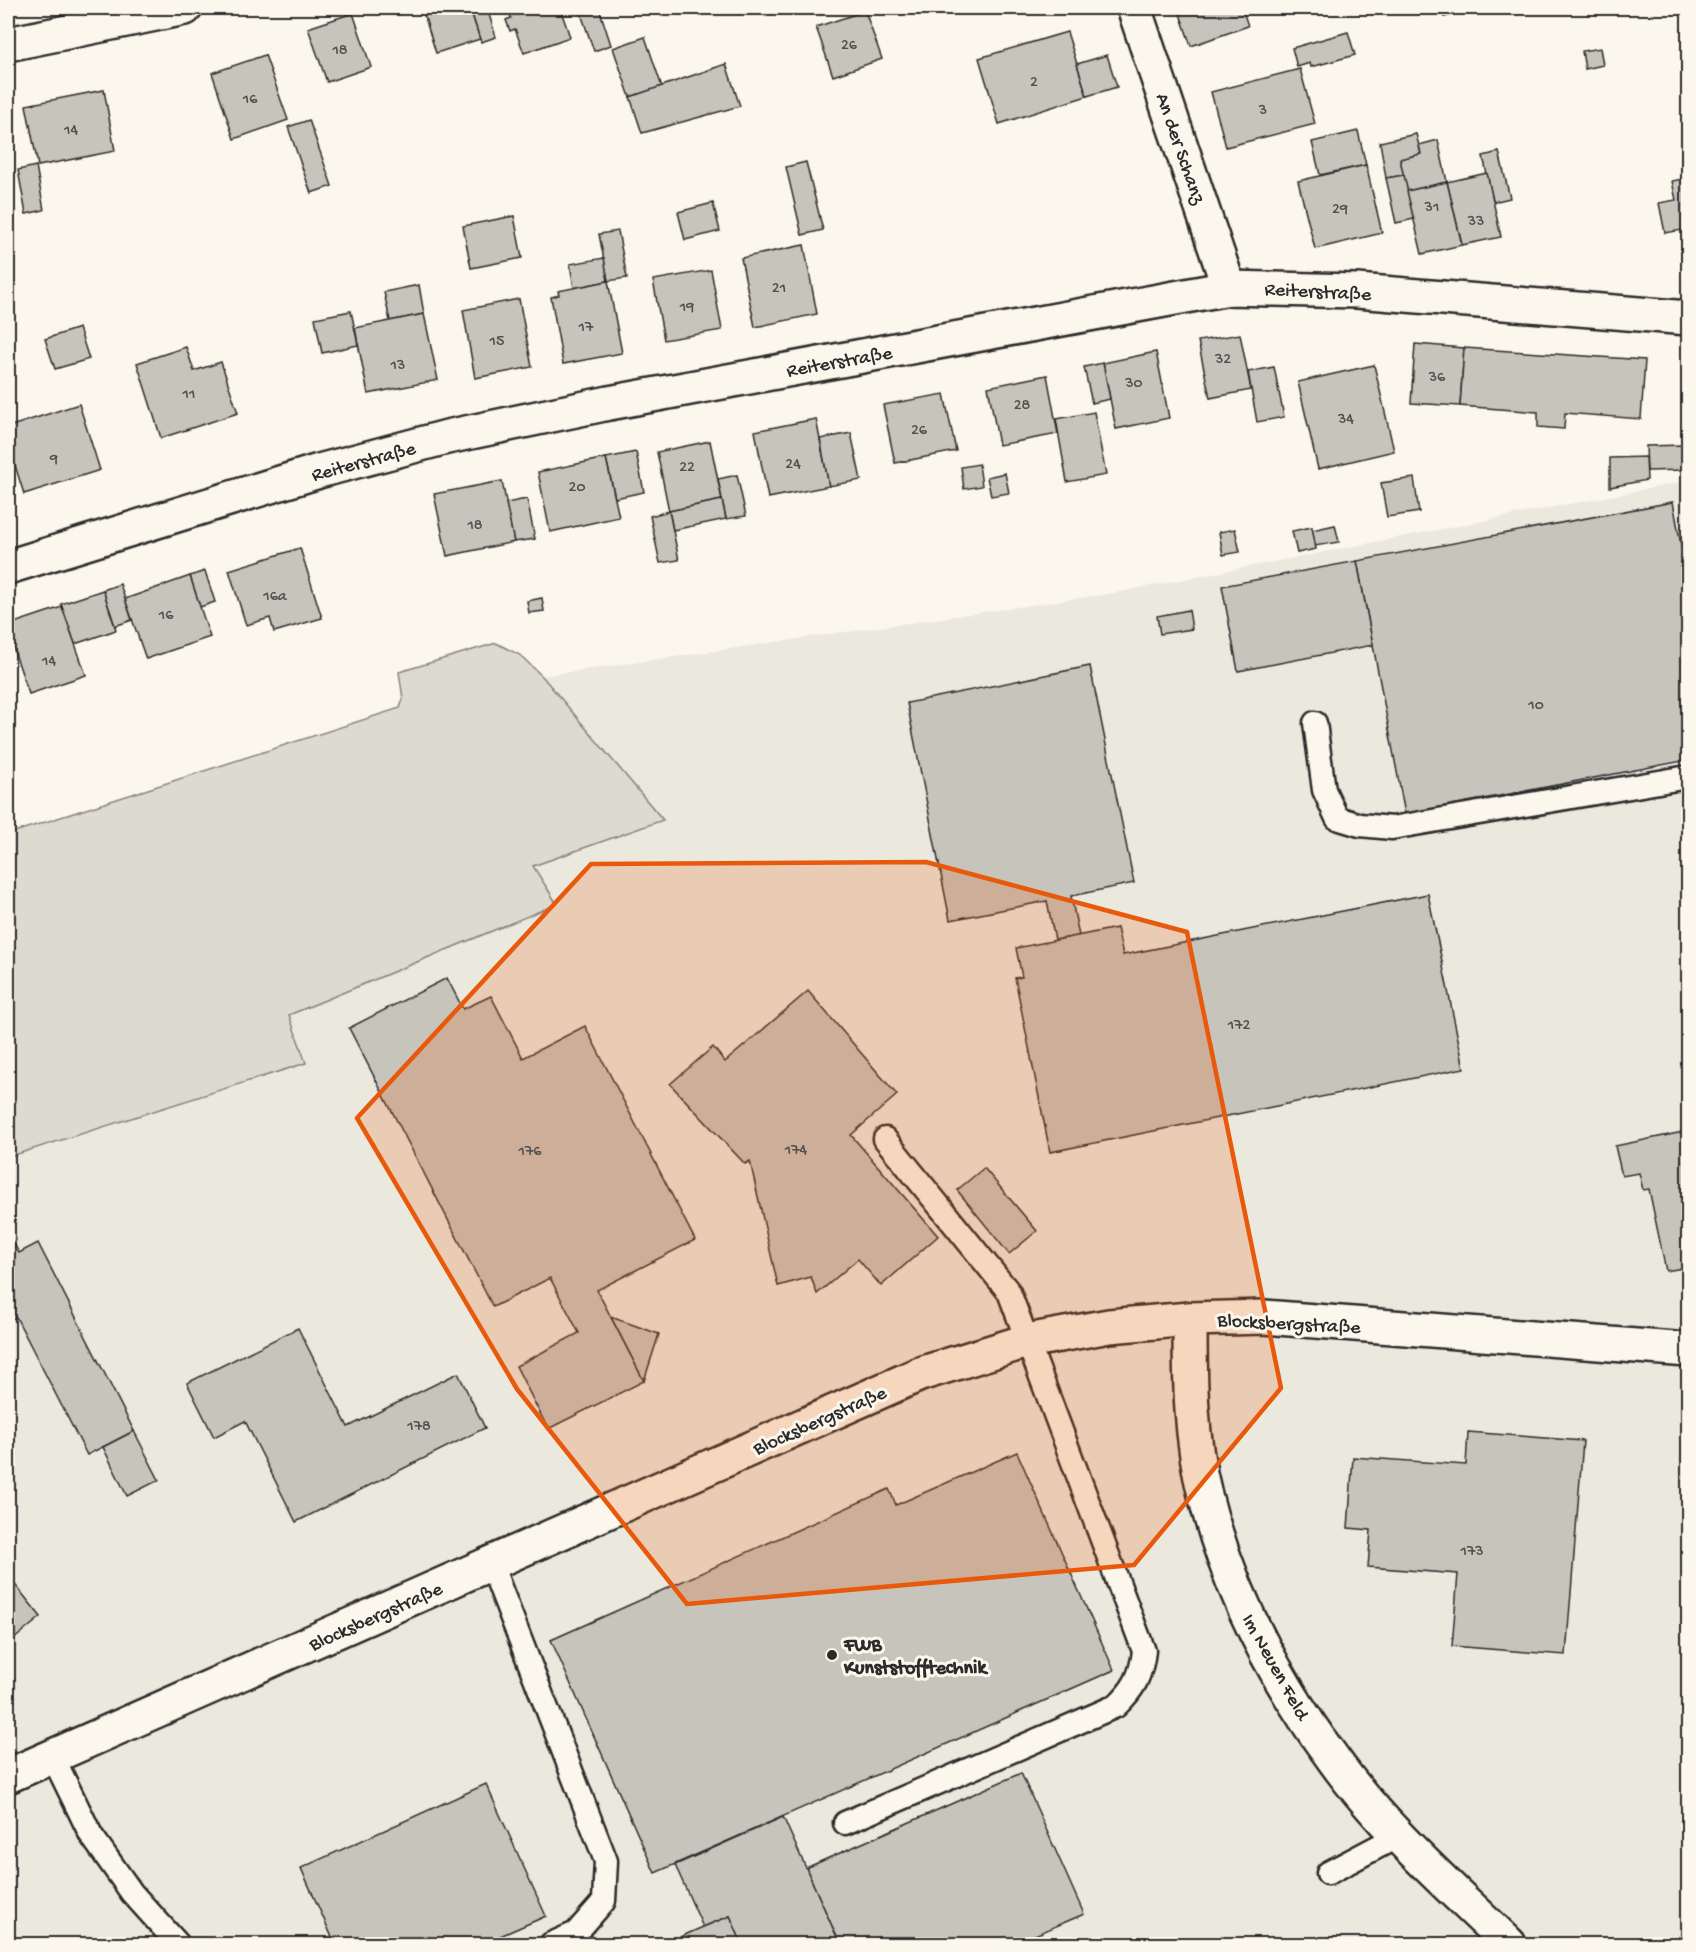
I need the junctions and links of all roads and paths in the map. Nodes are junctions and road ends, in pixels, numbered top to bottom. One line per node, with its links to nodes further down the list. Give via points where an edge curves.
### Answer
1 (185, 8): 3 (street)
2 (1134, 8): 4 (street, An der Schanz)
3 (8, 44)
4 (1229, 288): 5 (street, Reiterstraße, via 1357,291); 6 (street, Reiterstraße, via 621,400 447,437 319,471)
5 (1689, 318)
6 (8, 567)
7 (1315, 723): 8 (lane, via 1324,790 1337,818 1360,825 1392,828)
8 (1689, 777)
9 (885, 1139): 11 (lane, via 1009,1292)
10 (1190, 1319): 11 (street, Blocksbergstraße, via 1109,1326); 12 (street, Blocksbergstraße, via 1263,1317); 17 (street, Im Neuen Feld, via 1193,1424 1204,1494 1229,1571 1254,1630 1292,1699 1335,1761)
11 (1028, 1341): 13 (street, Blocksbergstraße, via 920,1374); 16 (lane, via 1144,1651 1142,1672 1133,1690 1116,1706)
12 (1689, 1350)
13 (490, 1564): 14 (street, Blocksbergstraße); 20 (lane, via 606,1861 604,1901 576,1934)
14 (52, 1755): 15 (street, Blocksbergstraße); 19 (lane, via 91,1835 132,1893)
15 (8, 1776)
16 (845, 1823)
17 (1400, 1835): 18 (lane); 21 (street, Im Neuen Feld)
18 (1328, 1873)
19 (178, 1944)
20 (551, 1944)
21 (1509, 1944)

